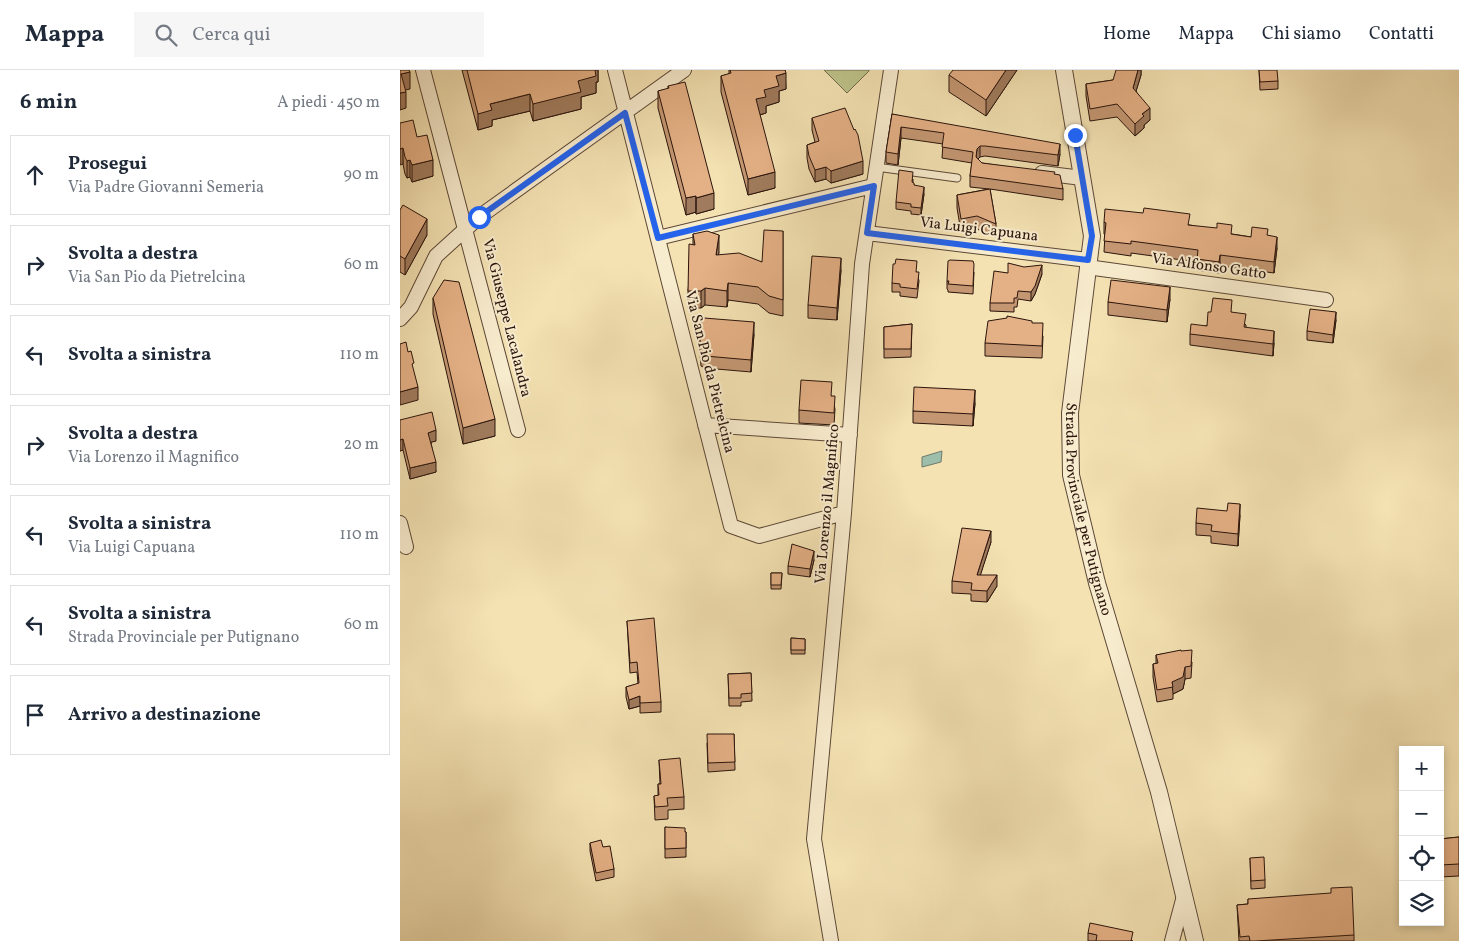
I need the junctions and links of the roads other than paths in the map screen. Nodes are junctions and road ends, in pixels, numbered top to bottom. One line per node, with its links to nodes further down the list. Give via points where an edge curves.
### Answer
1 (423, 70): 12 (street, Via Giuseppe Lacalandra)
2 (615, 70): 6 (street, Via San Pio da Pietrelcina)
3 (684, 70): 6 (street)
4 (891, 70): 7 (street, Via Lorenzo il Magnifico)
5 (1064, 70): 10 (street, Strada Provinciale per Putignano)
6 (625, 113): 12 (street); 14 (street, Via San Pio da Pietrelcina)
7 (876, 167): 9 (lane); 11 (street, Via Lorenzo il Magnifico)
8 (1033, 171): 10 (street)
9 (957, 178)
10 (1082, 178): 15 (street, Strada Provinciale per Putignano, via 1092,236)
11 (874, 186): 13 (street, Via Lorenzo il Magnifico); 14 (street)
12 (466, 229): 17 (street, via 436,256 411,306); 19 (street, Via Giuseppe Lacalandra)
13 (867, 233): 15 (street, Via Luigi Capuana); 20 (street, Via Lorenzo il Magnifico)
14 (658, 238): 18 (street, Via San Pio da Pietrelcina)
15 (1088, 263): 16 (street, Via Alfonso Gatto); 24 (street, Strada Provinciale per Putignano, via 1070,413 1071,475 1097,583 1159,792)
16 (1326, 300)
17 (400, 319)
18 (705, 424): 20 (street); 21 (street, Via San Pio da Pietrelcina, via 731,526 759,536)
19 (518, 430)
20 (850, 435): 21 (street, Via Lorenzo il Magnifico)
21 (844, 513): 25 (street, Via Lorenzo il Magnifico, via 814,839)
22 (400, 523): 23 (street)
23 (406, 547)
24 (1185, 895): 26 (street); 27 (street, Strada Provinciale per Putignano)
25 (831, 941)
26 (1172, 941)
27 (1195, 941)

